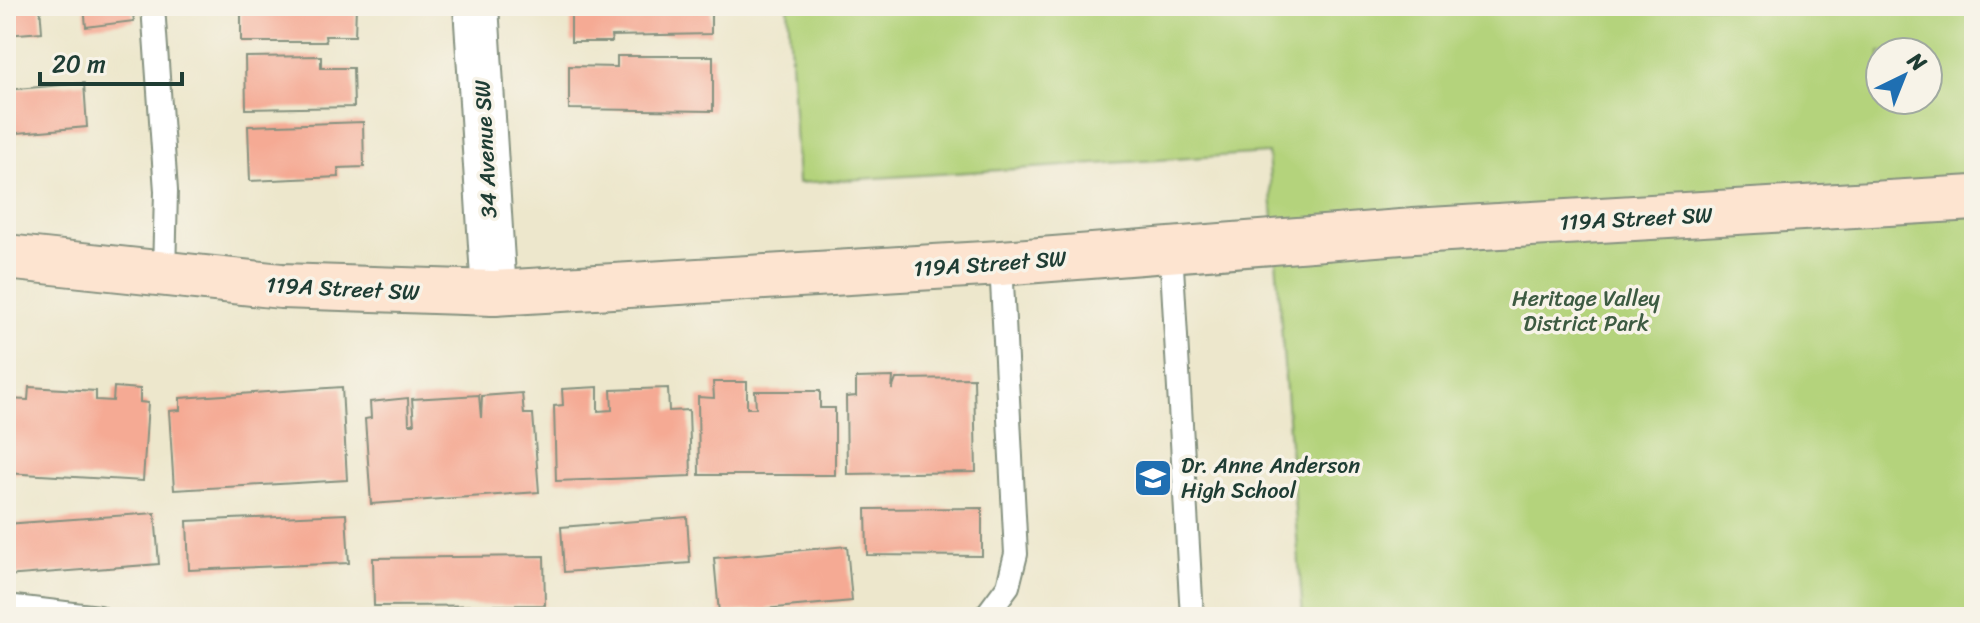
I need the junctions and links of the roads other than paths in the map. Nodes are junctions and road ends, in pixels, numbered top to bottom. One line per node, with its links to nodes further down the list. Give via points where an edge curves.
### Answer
1 (153, 6): 7 (lane, via 166,191)
2 (476, 6): 8 (street, 34 Avenue SW)
3 (1974, 198): 4 (street, 119A Street SW)
4 (1171, 249): 6 (street, 119A Street SW); 12 (lane)
5 (6, 257): 7 (street, 119A Street SW)
6 (1001, 263): 8 (street, 119A Street SW); 11 (lane, via 1016,554 1008,586)
7 (164, 274): 8 (street, 119A Street SW, via 281,286)
8 (494, 293)
9 (6, 606): 10 (lane)
10 (99, 617)
11 (985, 617)
12 (1192, 617)

